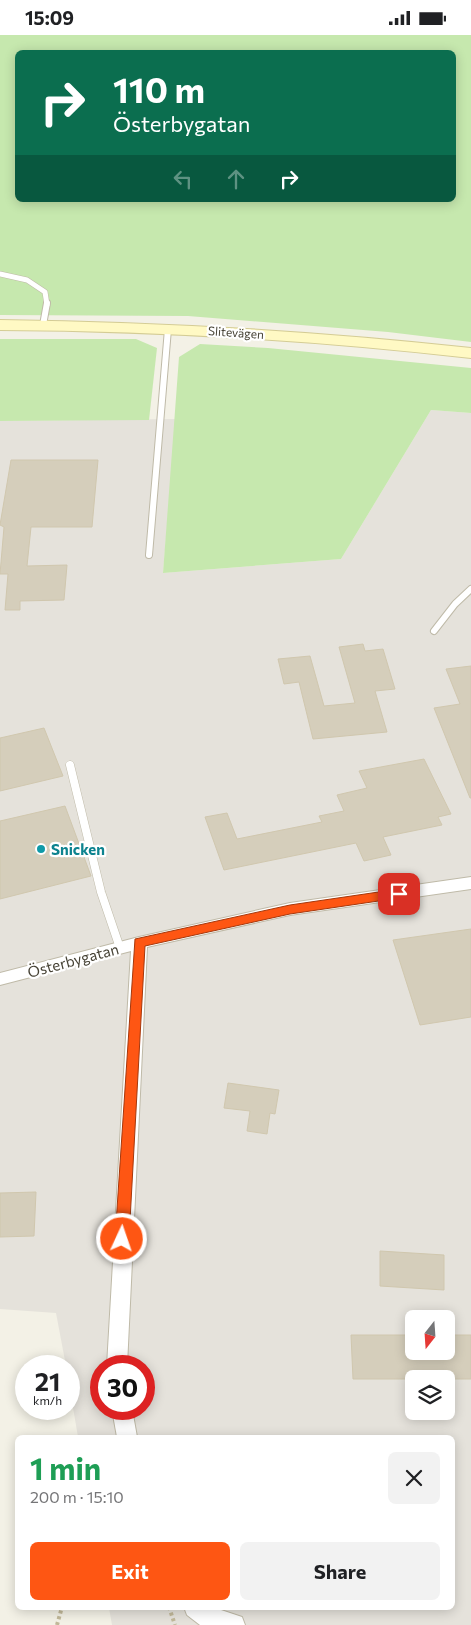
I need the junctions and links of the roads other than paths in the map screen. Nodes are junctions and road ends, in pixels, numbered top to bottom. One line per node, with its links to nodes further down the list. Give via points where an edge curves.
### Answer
1 (0, 274): 3 (lane, via 27,280 45,292 47,306)
2 (0, 325): 3 (main road, Slitevägen)
3 (43, 325): 4 (main road, Slitevägen)
4 (168, 329): 5 (main road, Slitevägen, via 350,340); 6 (lane)
5 (471, 353)
6 (149, 555)
7 (471, 589): 8 (lane)
8 (434, 631)
9 (70, 765): 12 (lane, via 101,892)
10 (471, 883): 11 (street, Österbygatan, via 290,909)
11 (139, 943): 12 (street, Österbygatan); 14 (street)
12 (120, 948): 13 (street, Österbygatan)
13 (0, 979)
14 (117, 1355)
15 (124, 1420): 16 (street)
16 (127, 1435)
17 (198, 1610): 18 (street, via 204,1616)
18 (234, 1625)

